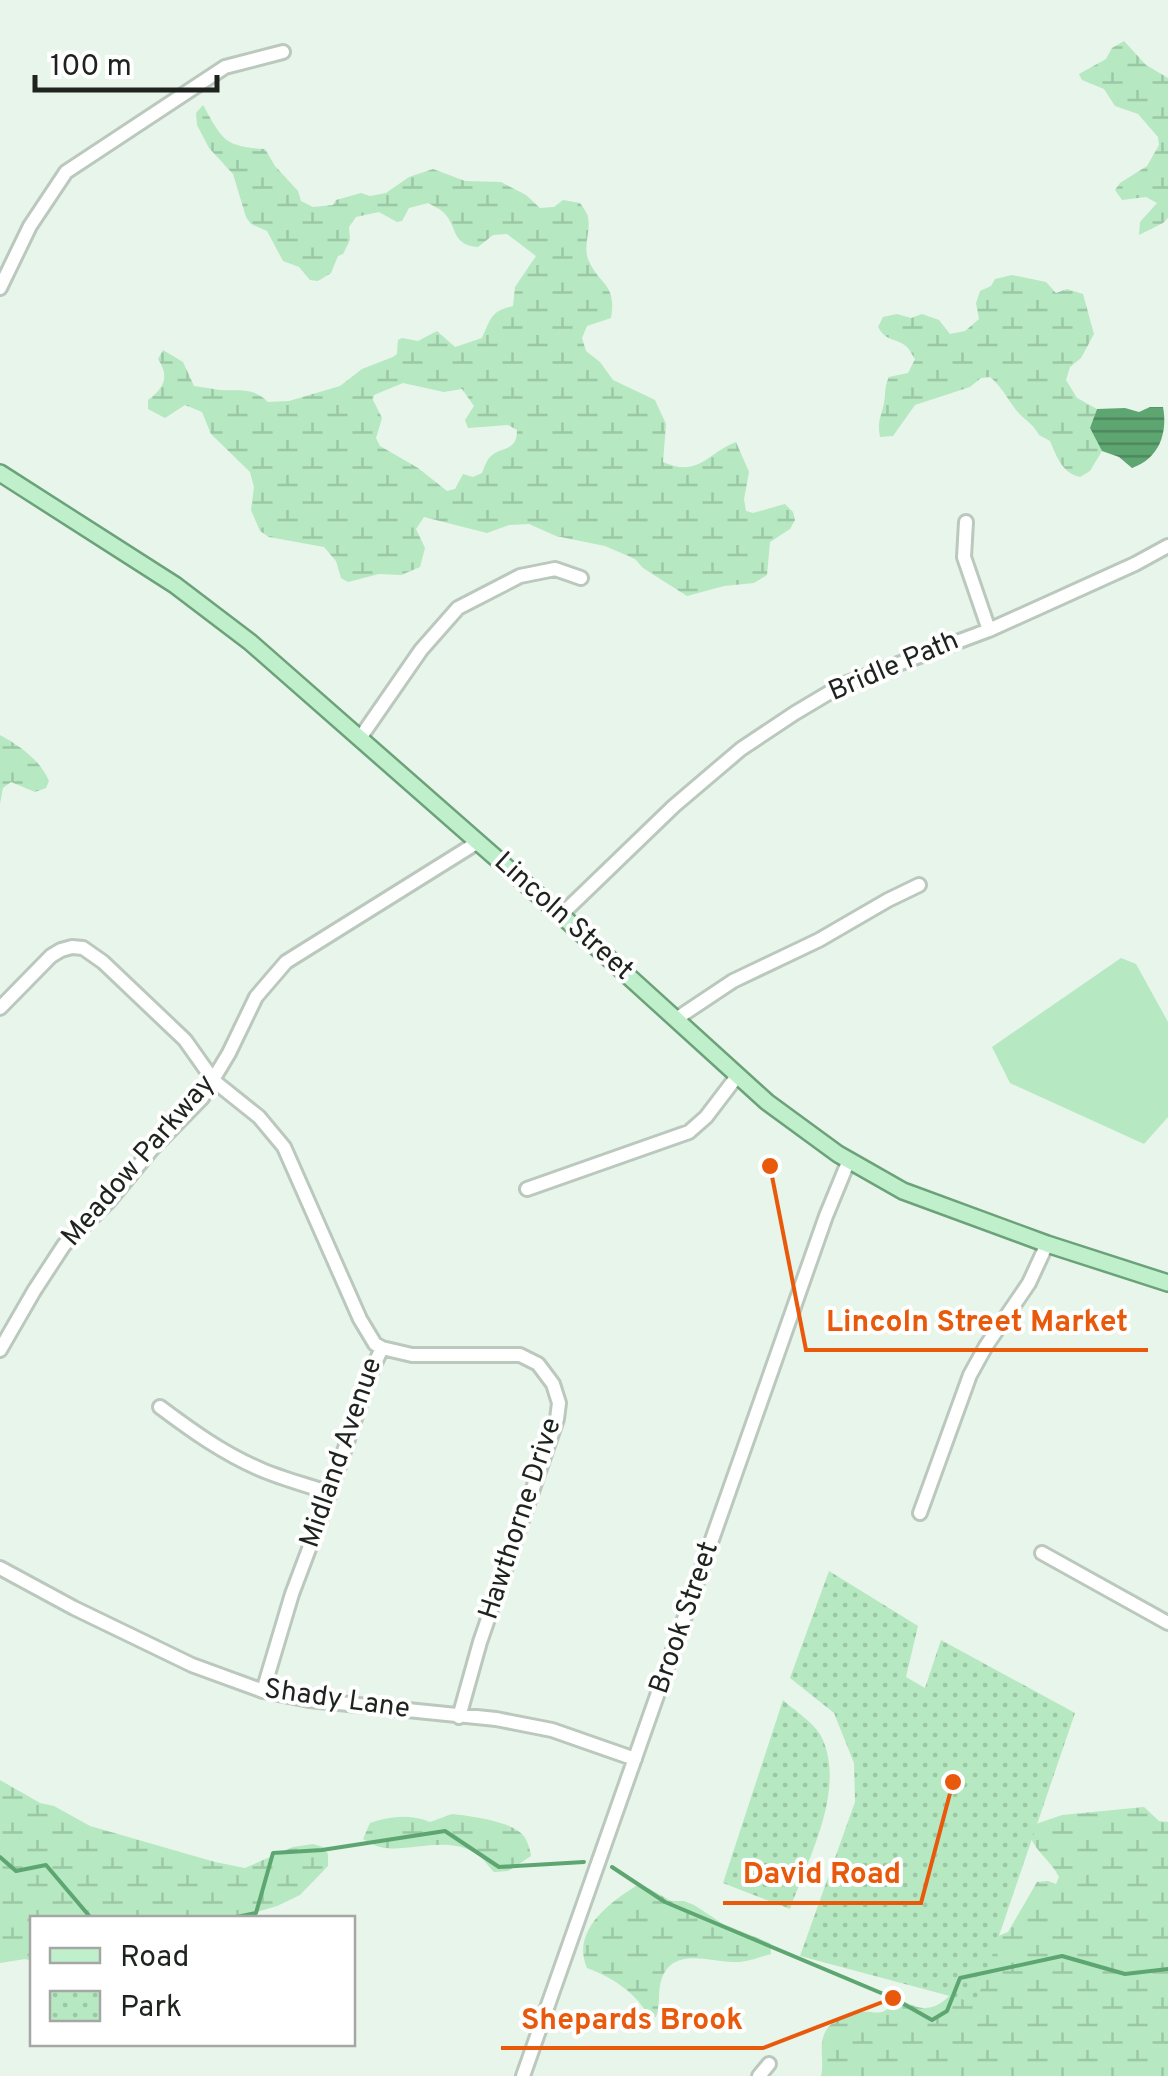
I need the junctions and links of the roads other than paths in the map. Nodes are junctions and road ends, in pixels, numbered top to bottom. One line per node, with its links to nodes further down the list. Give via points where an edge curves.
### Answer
1 (284, 52): 2 (street, via 225,67 66,172)
2 (0, 288)
3 (0, 473): 8 (main road, Lincoln Street, via 216,615)
4 (966, 522): 7 (street, via 964,557)
5 (1168, 546): 7 (street, Bridle Path)
6 (582, 578): 8 (street, via 555,569 520,576 458,608)
7 (989, 630): 11 (street, Bridle Path, via 842,685 741,749)
8 (360, 738): 9 (main road, Lincoln Street)
9 (478, 842): 11 (main road, Lincoln Street); 15 (street, Meadow Parkway, via 286,962 256,997)
10 (919, 885): 13 (street, via 733,981)
11 (561, 915): 13 (main road, Lincoln Street)
12 (0, 1008): 15 (street, via 51,956 83,948 185,1040)
13 (676, 1019): 14 (main road, Lincoln Street)
14 (738, 1076): 16 (main road, Lincoln Street); 17 (street, via 689,1132)
15 (214, 1081): 20 (street, Midland Avenue, via 259,1116 284,1147 360,1319); 21 (street, Meadow Parkway, via 64,1246)
16 (848, 1160): 18 (main road, Lincoln Street, via 903,1191); 30 (street, Brook Street)
17 (527, 1189)
18 (1047, 1244): 19 (main road, Lincoln Street); 24 (street, via 970,1375)
19 (1168, 1282)
20 (382, 1348): 23 (street, Midland Avenue); 29 (street, Hawthorne Drive, via 412,1355 520,1354 538,1364 559,1402)
21 (0, 1350)
22 (160, 1407): 23 (street, via 241,1461)
23 (330, 1492): 28 (street, Midland Avenue)
24 (920, 1513)
25 (1042, 1553): 27 (street)
26 (0, 1568): 28 (street, Shady Lane, via 192,1665)
27 (1168, 1623)
28 (263, 1691): 29 (street, Shady Lane)
29 (459, 1716): 30 (street, Shady Lane, via 552,1730)
30 (636, 1759): 32 (street, Brook Street)
31 (769, 2064): 33 (street)
32 (523, 2076)
33 (758, 2076)

